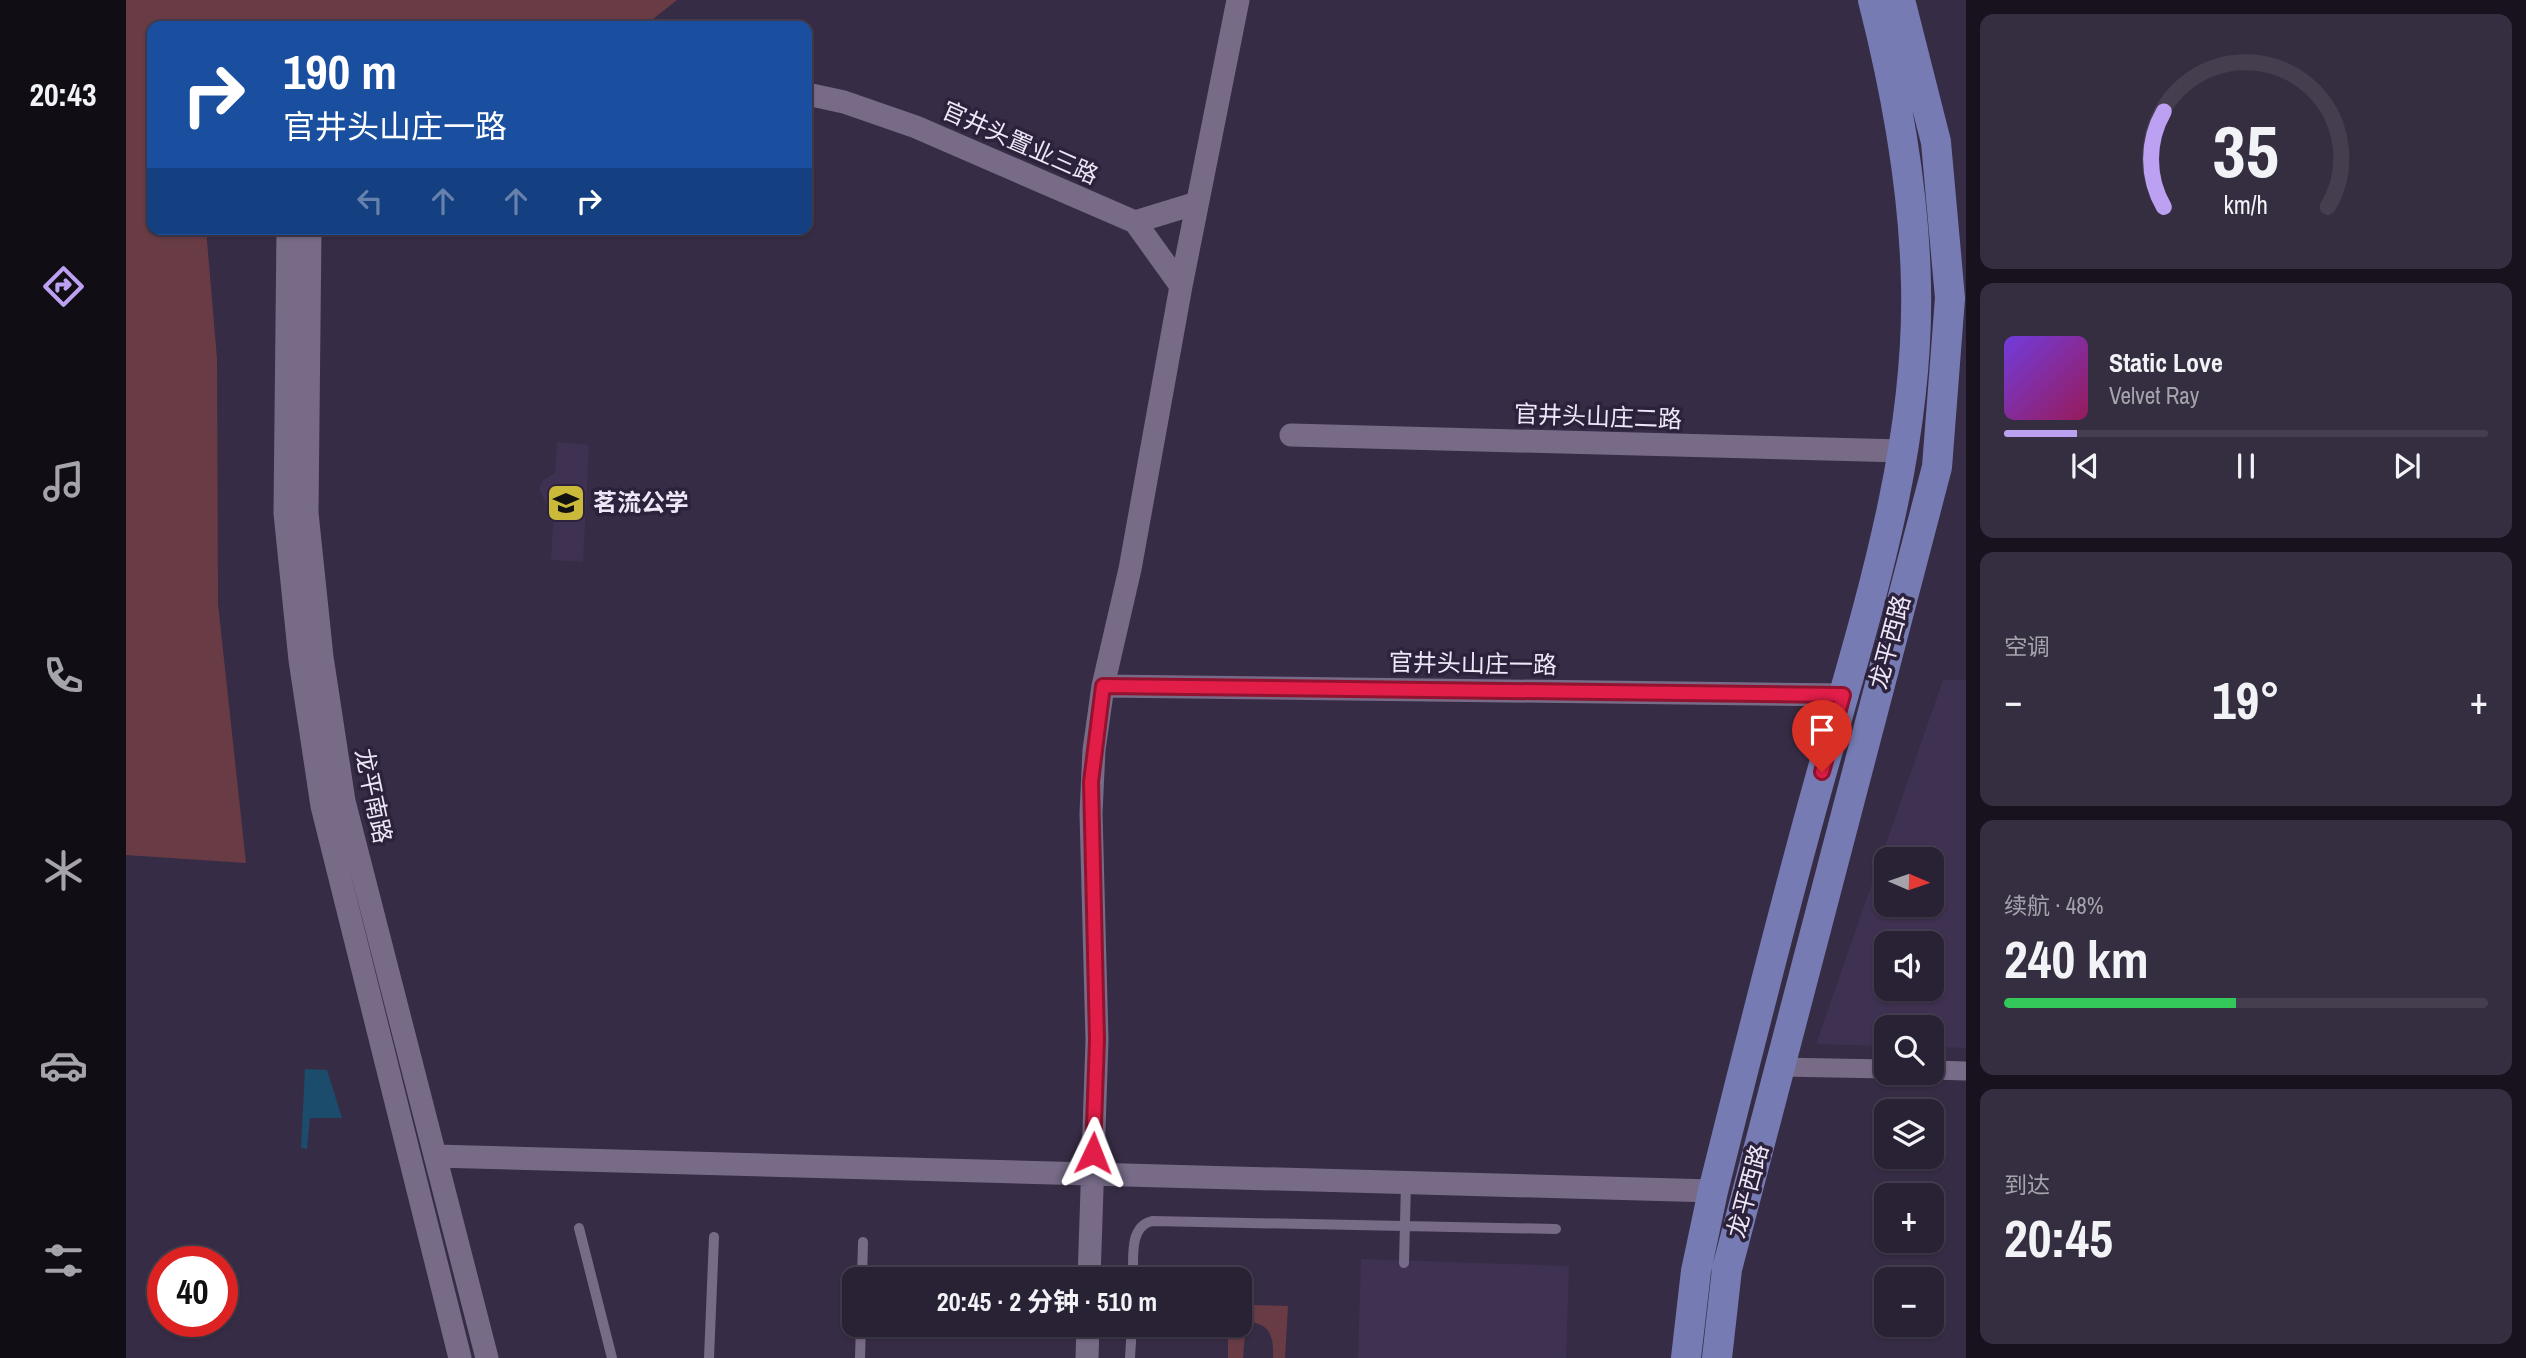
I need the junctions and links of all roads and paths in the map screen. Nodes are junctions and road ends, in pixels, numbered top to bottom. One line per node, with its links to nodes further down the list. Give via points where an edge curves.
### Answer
1 (1238, 0): 5 (street)
2 (1872, 0): 12 (main road, 龙平西路, via 1906,147 1912,222 1914,340)
3 (1900, 0): 10 (main road, 龙平西路, via 1936,142)
4 (812, 95): 6 (street, 官井头置业三路, via 916,127)
5 (1197, 203): 6 (street); 9 (street)
6 (1135, 222): 9 (street)
7 (288, 235): 35 (street, 龙平南路, via 285,513 320,792)
8 (310, 235): 19 (street, 龙平南路, via 307,513 322,657 344,801)
9 (1181, 286): 13 (street, via 1130,569)
10 (1958, 300): 15 (main road, 龙平西路, via 1937,467)
11 (1291, 435): 12 (street, 官井头山庄二路)
12 (1903, 451): 14 (main road, 龙平西路, via 1877,572)
13 (1103, 686): 14 (street, 官井头山庄一路); 20 (street, via 1091,782 1097,1040)
14 (1843, 695): 22 (main road, 龙平西路)
15 (1780, 1067): 16 (street); 43 (main road, 龙平西路, via 1727,1269)
16 (1874, 1069)
17 (1944, 1070): 18 (street)
18 (1966, 1071)
19 (435, 1156): 20 (street); 36 (street, 龙平南路)
20 (1093, 1173): 21 (street); 30 (street)
21 (1406, 1181): 22 (street); 23 (lane)
22 (1713, 1191): 42 (main road, 龙平西路, via 1696,1271)
23 (1405, 1226): 25 (lane); 28 (lane); 31 (lane, via 1152,1221 1141,1227 1135,1240)
24 (579, 1228): 37 (lane)
25 (1556, 1229)
26 (713, 1237): 38 (lane)
27 (863, 1242): 29 (lane)
28 (1404, 1263)
29 (862, 1267)
30 (1089, 1267)
31 (1134, 1267)
32 (861, 1337): 39 (lane)
33 (1088, 1337): 40 (street)
34 (1131, 1337): 41 (lane)
35 (460, 1358)
36 (487, 1358)
37 (612, 1358)
38 (709, 1358)
39 (860, 1358)
40 (1087, 1358)
41 (1130, 1358)
42 (1686, 1358)
43 (1717, 1358)

